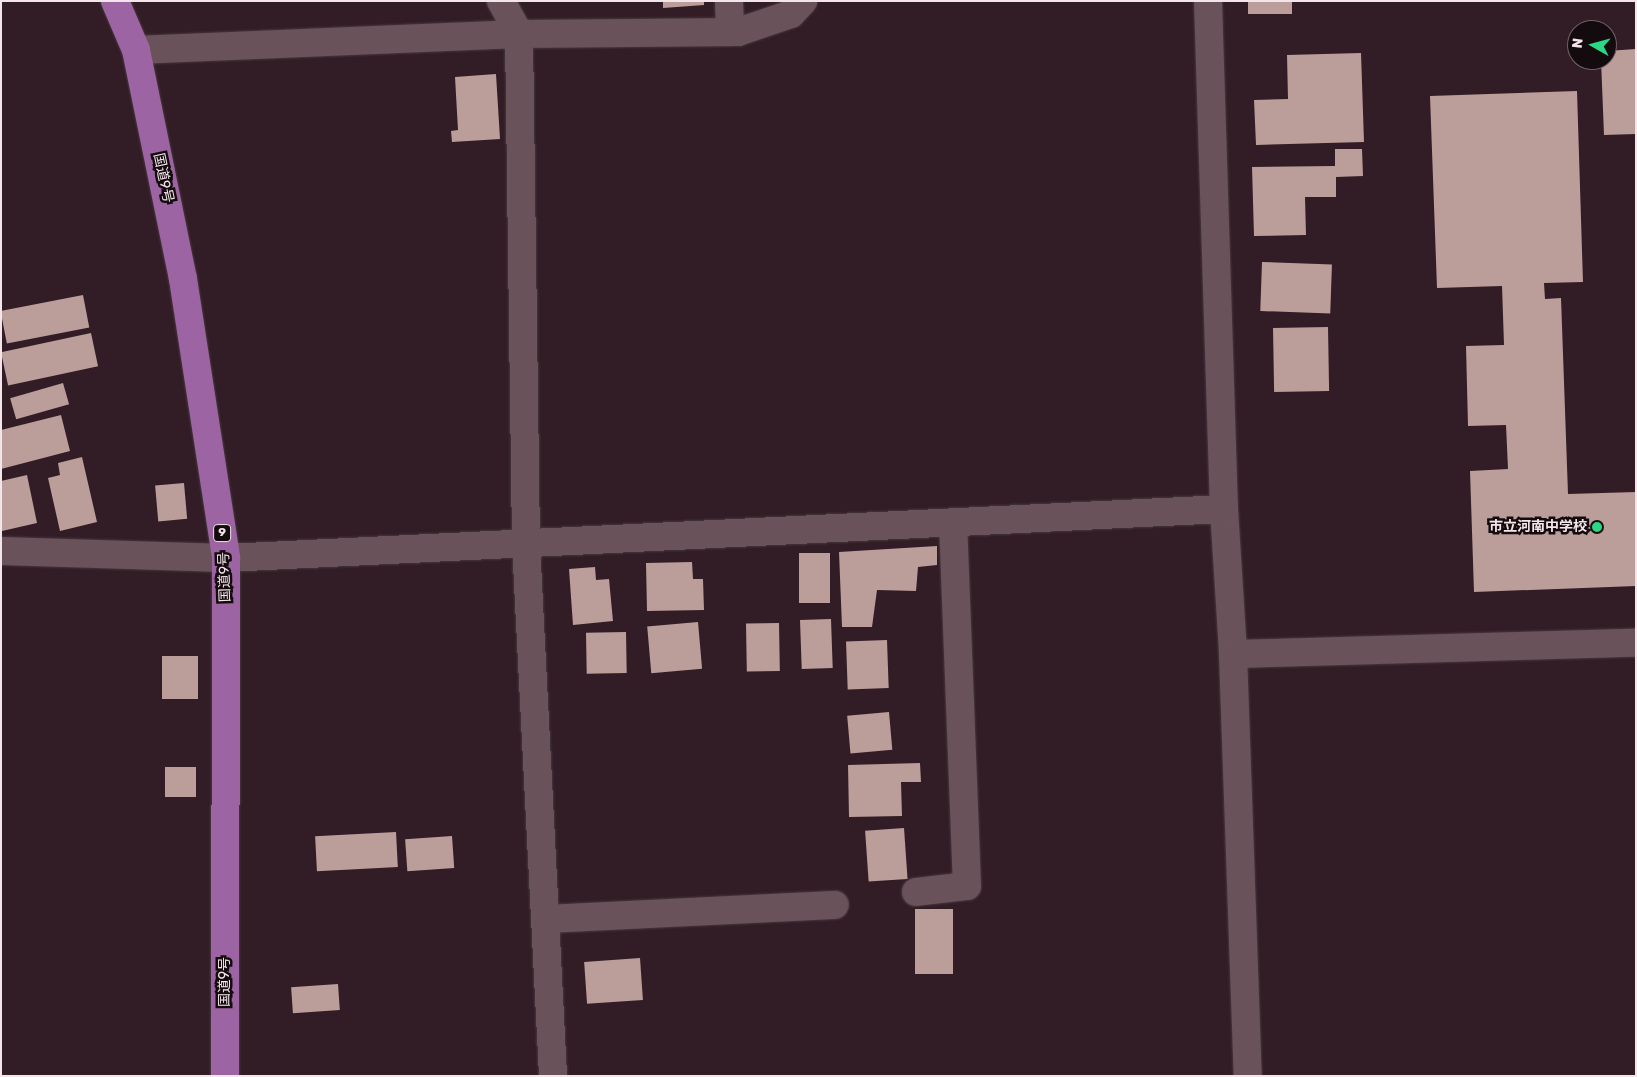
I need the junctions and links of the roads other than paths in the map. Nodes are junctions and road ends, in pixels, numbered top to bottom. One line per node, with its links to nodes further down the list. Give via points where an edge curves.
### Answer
1 (115, 1): 8 (highway, 国道9号 / 9)
2 (501, 1): 7 (street)
3 (729, 1): 6 (street)
4 (803, 1): 6 (street, via 791,14)
5 (1208, 1): 9 (street)
6 (730, 32): 7 (street)
7 (519, 34): 8 (street); 11 (street)
8 (136, 50): 13 (highway, 国道9号 / 9, via 183,279)
9 (1224, 509): 10 (street); 15 (street)
10 (953, 522): 11 (street); 16 (street, via 967,886)
11 (526, 544): 13 (street); 18 (street)
12 (1, 551): 13 (street)
13 (226, 558): 19 (highway, 国道9号 / 9)
14 (1636, 643): 15 (street)
15 (1233, 654): 21 (street)
16 (916, 892)
17 (835, 905): 18 (street)
18 (545, 919): 20 (street)
19 (225, 1076)
20 (553, 1076)
21 (1248, 1076)

